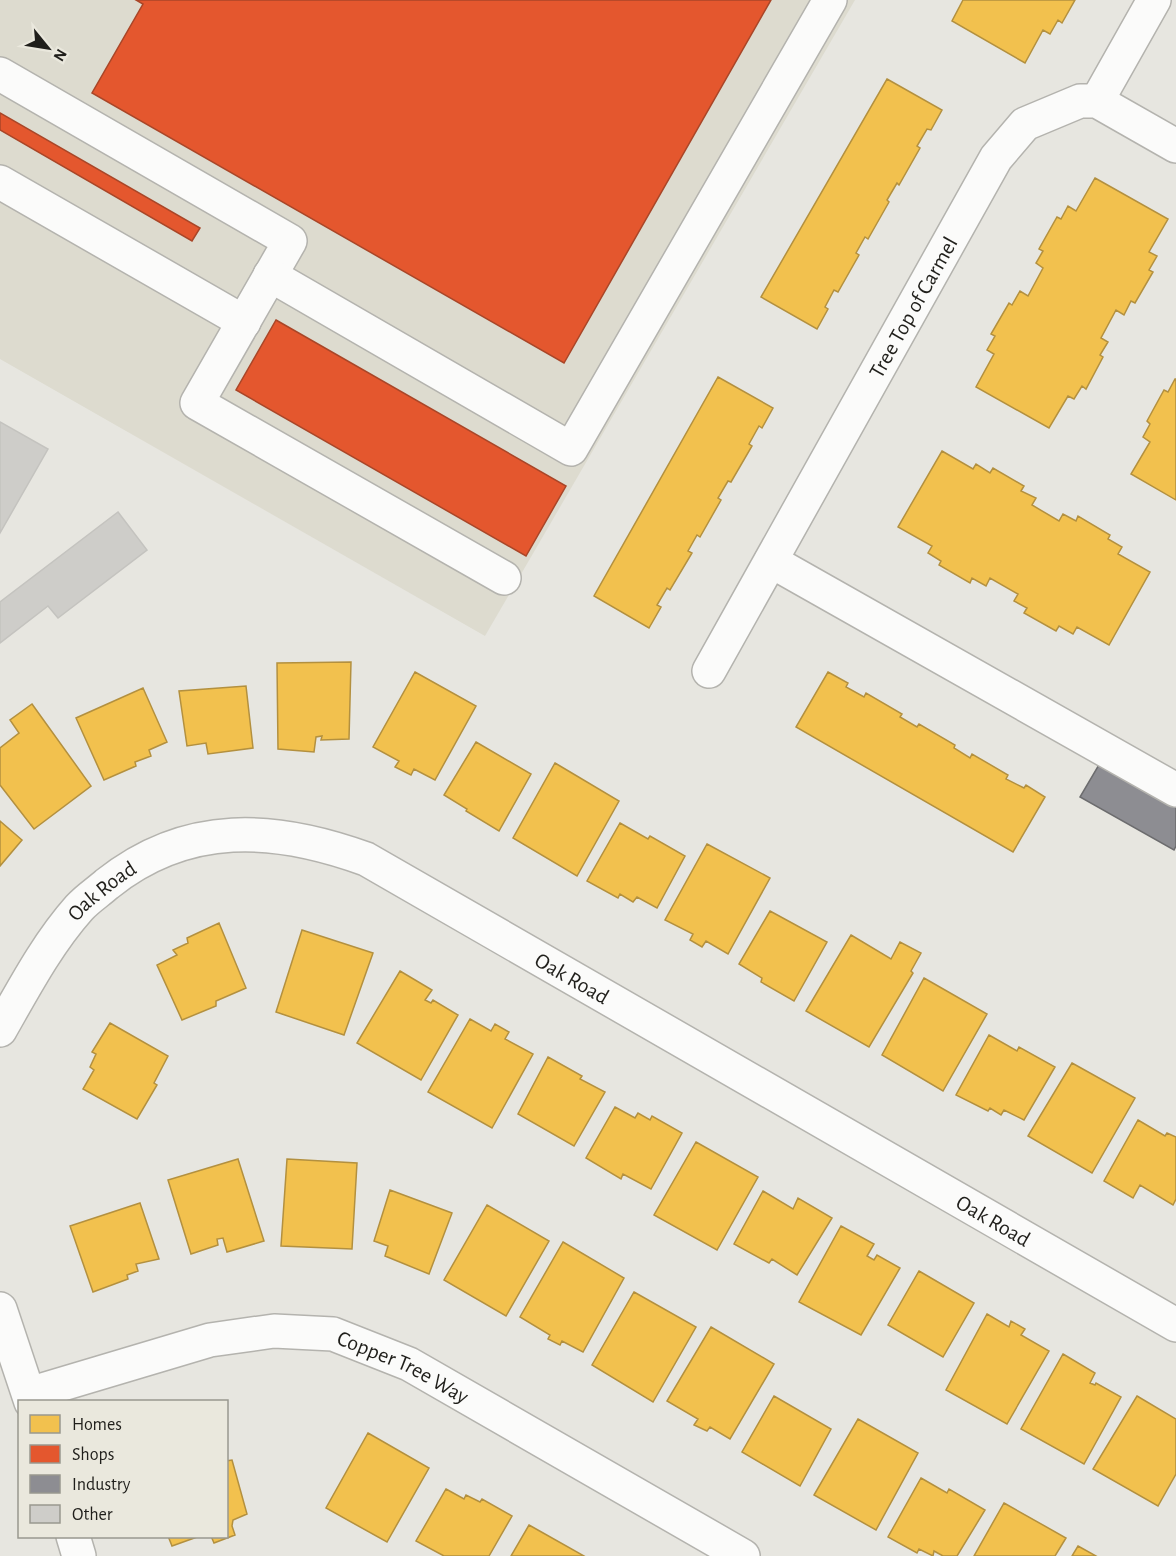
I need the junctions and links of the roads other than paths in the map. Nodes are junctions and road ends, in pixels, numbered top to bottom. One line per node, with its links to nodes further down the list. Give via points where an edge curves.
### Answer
1 (830, 0): 7 (street, via 571,449)
2 (1154, 0): 4 (street)
3 (0, 74): 7 (street, via 290,241)
4 (1097, 101): 5 (street); 9 (street, Tree Top of Carmel, via 1080,101 1025,124 996,158)
5 (1176, 146)
6 (0, 182): 8 (street)
7 (270, 275): 8 (street)
8 (244, 322): 10 (street, via 197,403)
9 (771, 561): 11 (street, Tree Top of Carmel); 12 (street)
10 (504, 579)
11 (709, 671)
12 (1176, 790)
13 (0, 1030): 15 (street, Oak Road, via 46,951 80,906 149,857 202,839 244,833 292,837 336,848 366,859)
14 (0, 1309): 16 (street)
15 (1176, 1324)
16 (30, 1398): 19 (street, Copper Tree Way, via 210,1340 274,1330 333,1334 410,1365)
17 (74, 1538): 18 (street)
18 (79, 1556)
19 (743, 1556)

